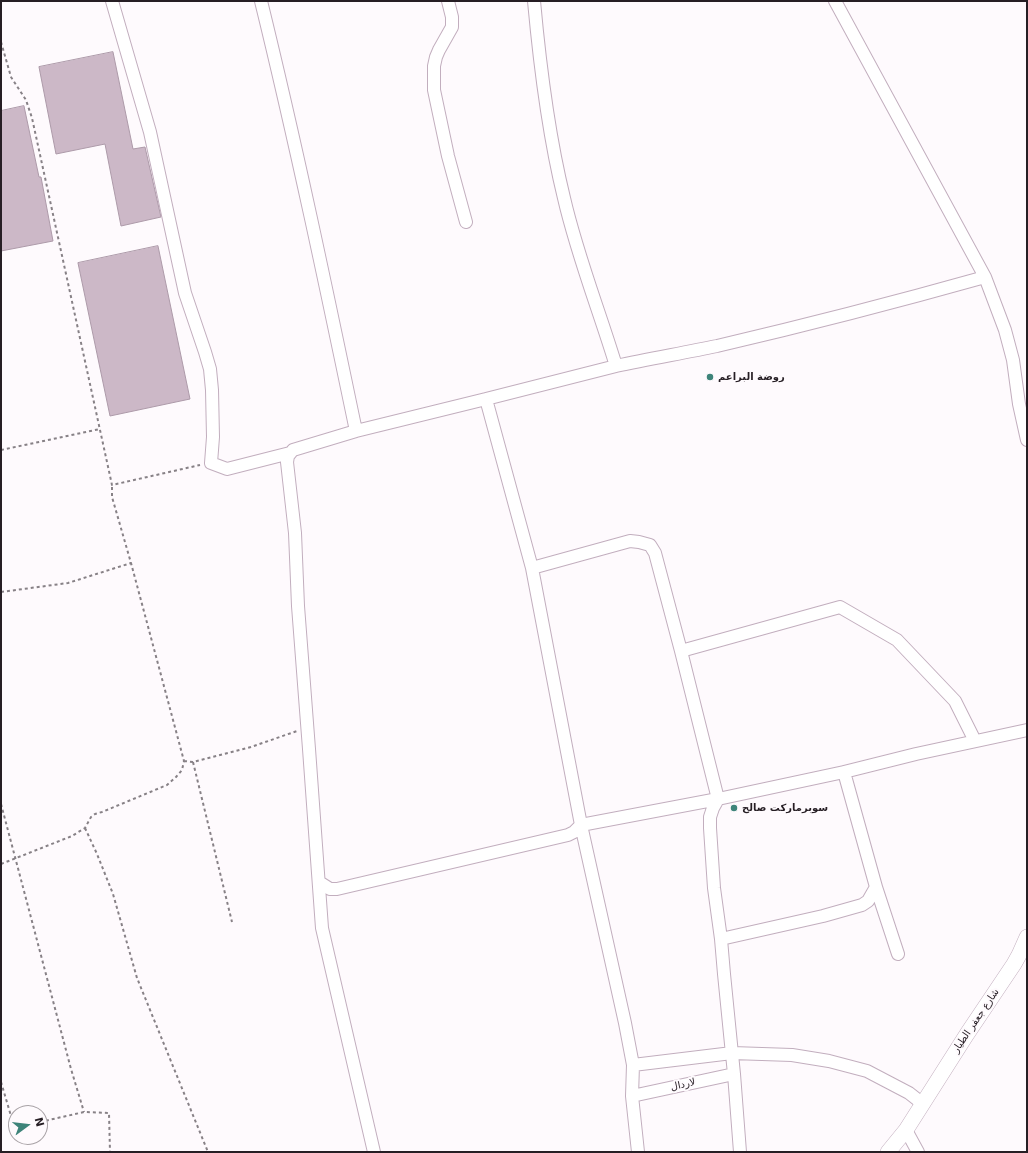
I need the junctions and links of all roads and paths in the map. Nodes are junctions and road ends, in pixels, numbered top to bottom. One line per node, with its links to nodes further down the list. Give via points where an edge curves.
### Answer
1 (112, 1): 16 (street, via 150,132 185,293 210,369 213,437)
2 (261, 1): 12 (street, via 299,163)
3 (448, 1): 7 (street, via 452,27 438,50 434,66 434,90)
4 (534, 1): 9 (street, via 548,122 564,200)
5 (835, 1): 8 (street)
6 (1, 42): 11 (path, via 11,77 26,100 32,118)
7 (466, 222)
8 (985, 278): 9 (street, via 776,332); 13 (street, via 1005,330 1013,360)
9 (616, 366): 10 (street)
10 (486, 399): 12 (street); 19 (street)
11 (100, 429): 14 (path); 17 (path)
12 (356, 431): 15 (street)
13 (1027, 440)
14 (1, 450)
15 (290, 453): 16 (street, via 227,469); 22 (street, via 287,470 295,533)
16 (211, 463): 17 (path)
17 (112, 485): 18 (path, via 112,497)
18 (131, 563): 20 (path, via 68,583); 25 (path)
19 (532, 568): 21 (street, via 630,541 650,545 655,553); 30 (street)
20 (1, 592)
21 (681, 651): 24 (street, via 840,607 897,640 954,701); 28 (street)
22 (308, 727): 26 (path, via 250,747); 34 (street)
23 (1027, 730): 24 (street)
24 (975, 742): 27 (street)
25 (184, 761): 26 (path); 31 (path, via 182,770 167,785 95,814)
26 (193, 762): 38 (path)
27 (844, 772): 28 (street); 35 (street)
28 (718, 799): 30 (street); 40 (street, via 712,812 710,828)
29 (1, 804): 32 (path)
30 (581, 825): 36 (street, via 568,835); 43 (street)
31 (85, 828): 32 (path, via 72,836); 53 (path, via 112,894 137,978)
32 (15, 859): 33 (path); 49 (path)
33 (1, 864)
34 (319, 882): 36 (street, via 330,889); 37 (street)
35 (876, 887): 40 (street, via 868,901 862,905); 41 (street)
36 (337, 889): 37 (street, via 326,898)
37 (321, 908): 54 (street, via 327,955)
38 (232, 922)
39 (1027, 937): 47 (street, شارع جعفر الطيار, via 1017,960)
40 (721, 940): 42 (street)
41 (898, 954)
42 (732, 1054): 43 (street); 44 (street); 47 (street, via 792,1055 829,1061 867,1071 909,1093)
43 (633, 1065): 46 (street)
44 (734, 1074): 46 (street, لاردال); 56 (street)
45 (1, 1082): 48 (path)
46 (632, 1096): 55 (street)
47 (922, 1104): 51 (street, شارع جعفر الطيار)
48 (8, 1106)
49 (84, 1112): 50 (path); 52 (path, via 109,1112)
50 (48, 1120)
51 (906, 1130): 57 (street, شارع جعفر الطيار); 58 (street)
52 (110, 1152)
53 (208, 1152)
54 (374, 1152)
55 (638, 1152)
56 (740, 1152)
57 (888, 1152)
58 (918, 1152)

